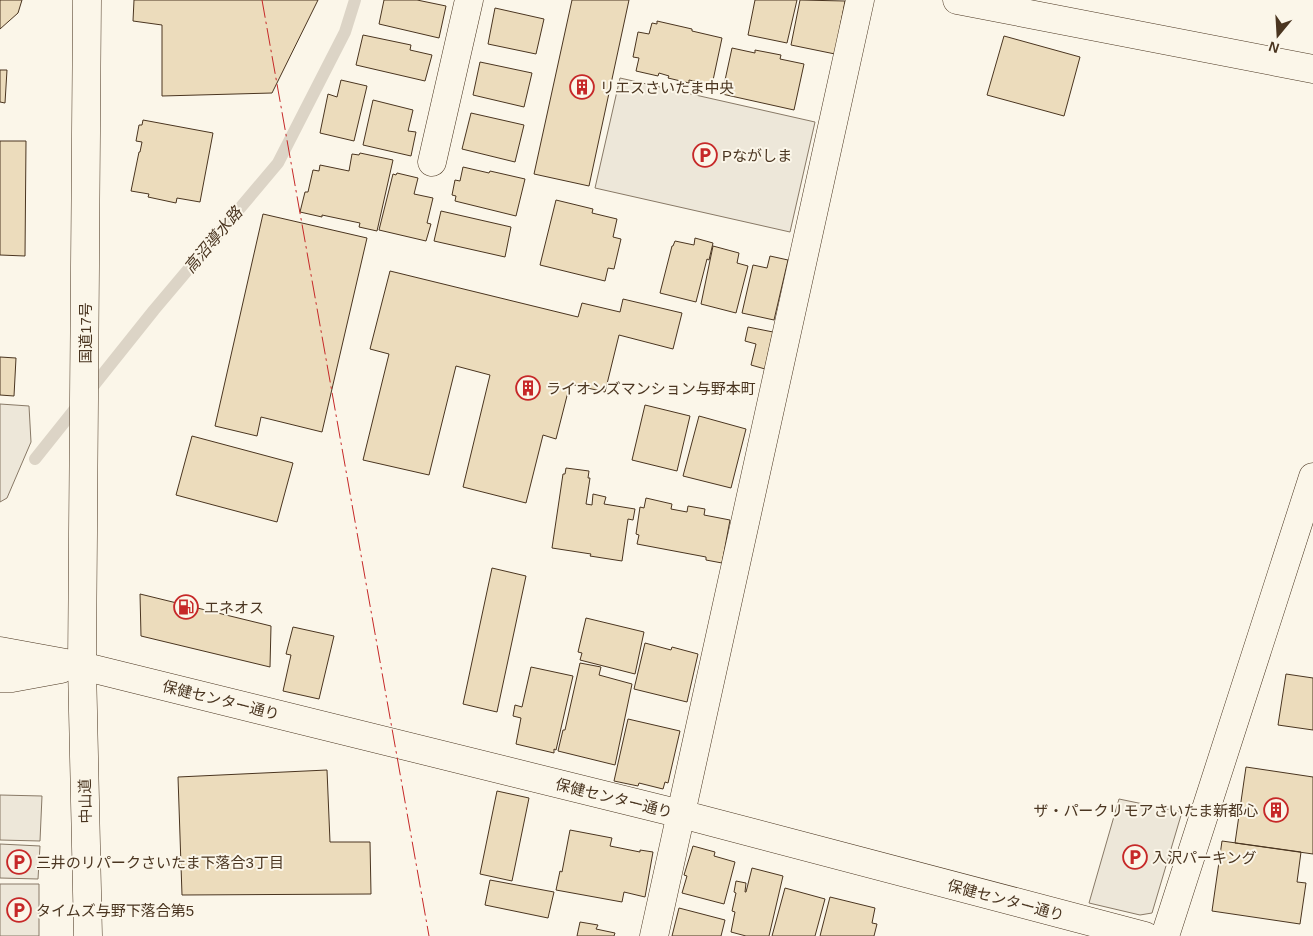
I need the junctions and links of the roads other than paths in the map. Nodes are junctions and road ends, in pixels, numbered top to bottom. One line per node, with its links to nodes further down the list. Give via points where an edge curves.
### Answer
1 (87, 0): 9 (main road, 国道17号)
2 (469, 0): 6 (main road)
3 (860, 0): 11 (main road)
4 (957, 0): 5 (main road)
5 (1313, 69)
6 (432, 162)
7 (1313, 477): 15 (main road)
8 (0, 651): 9 (main road, 保健センター通り)
9 (82, 666): 10 (main road); 11 (main road, 保健センター通り); 12 (main road, 中山道)
10 (0, 678)
11 (681, 814): 13 (main road); 14 (main road, 保健センター通り)
12 (88, 936)
13 (654, 936)
14 (1145, 936)
15 (1165, 936)

